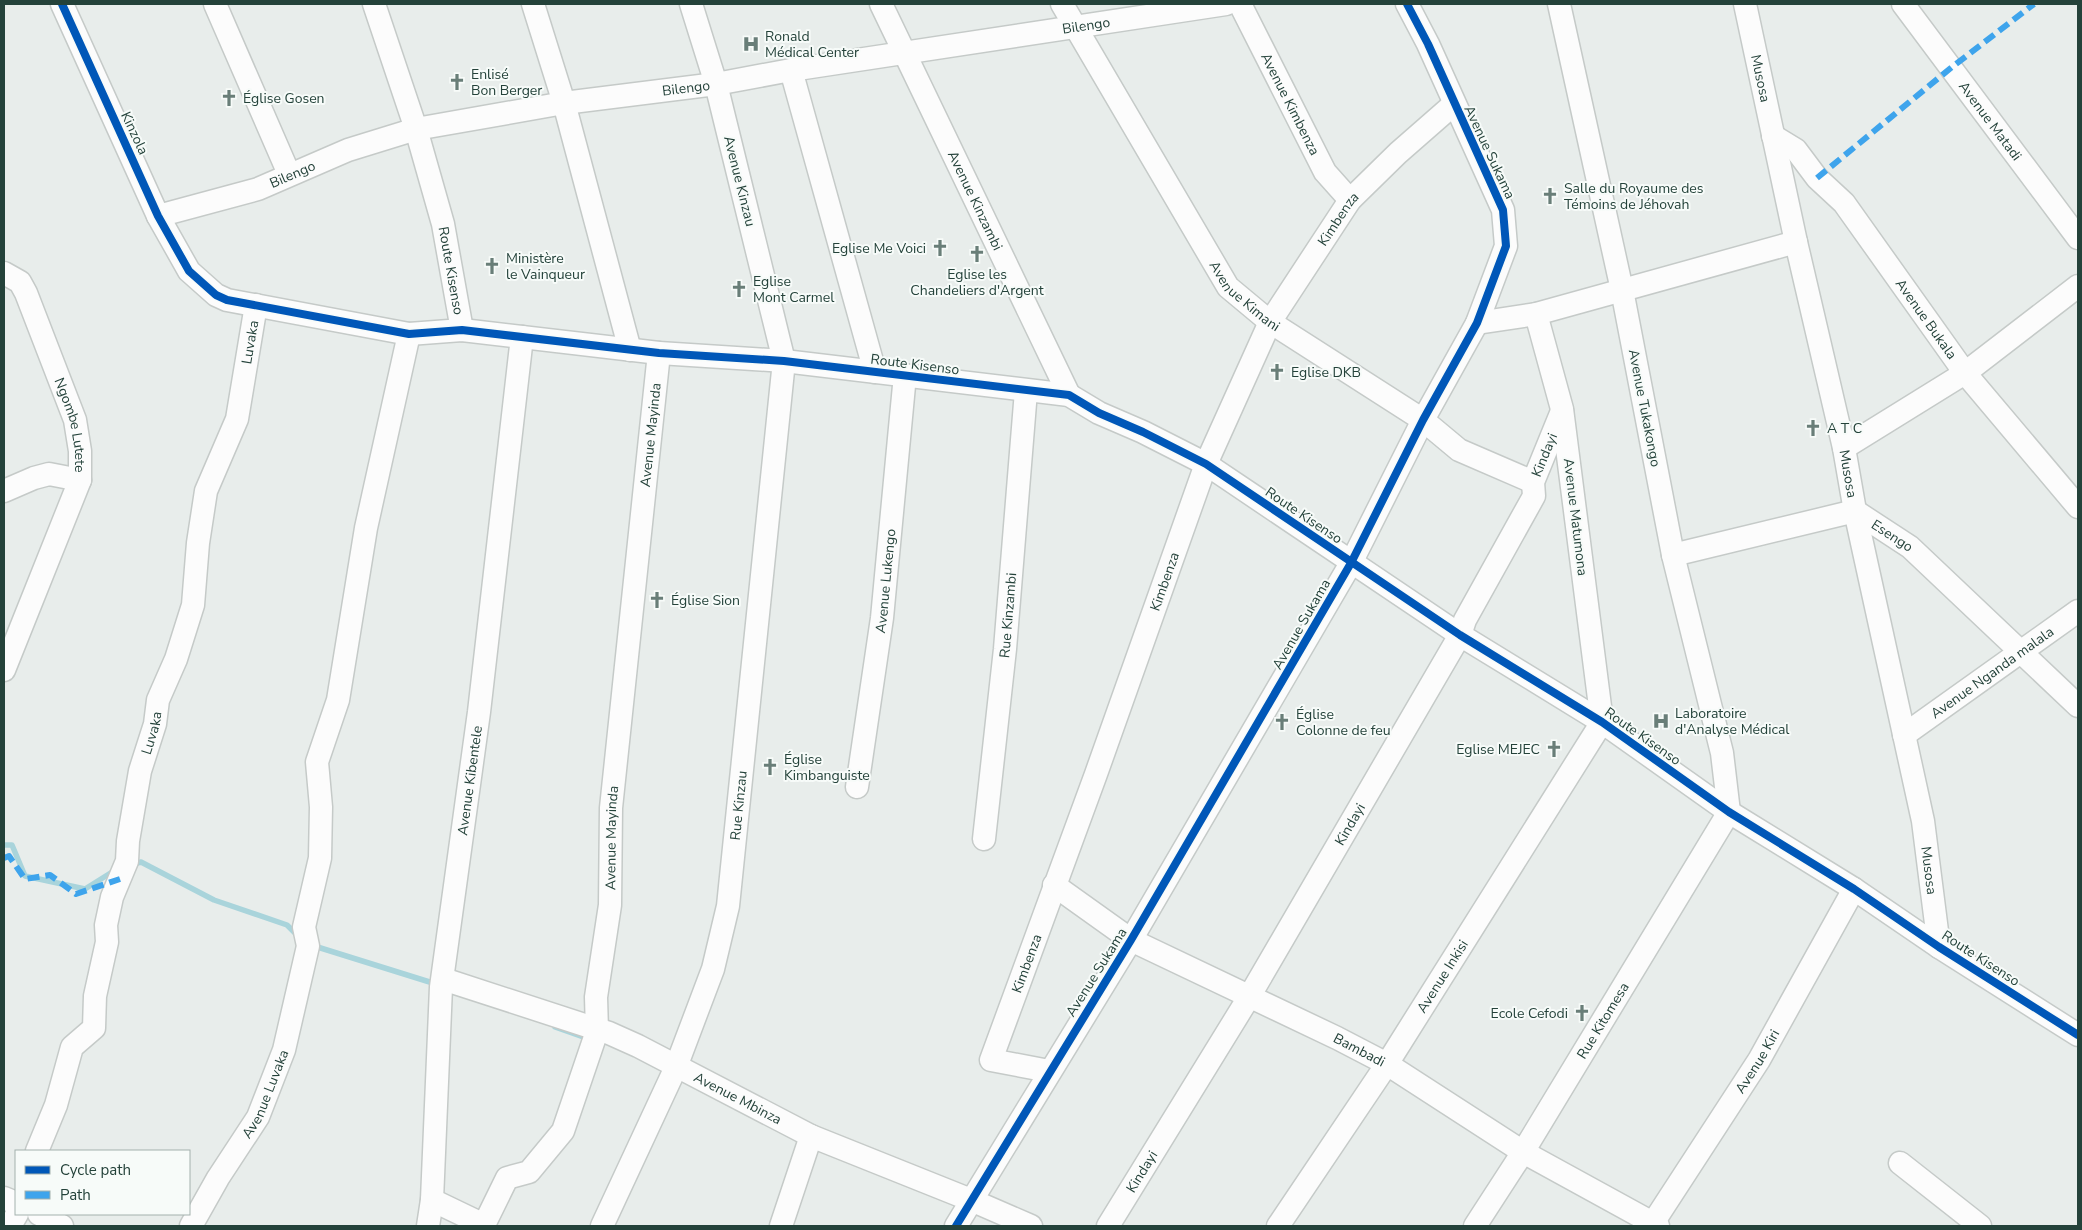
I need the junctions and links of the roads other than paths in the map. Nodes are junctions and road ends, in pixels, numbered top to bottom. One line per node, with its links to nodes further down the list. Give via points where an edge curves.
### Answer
1 (62, 4): 24 (street, Kinzola)
2 (215, 4): 22 (street)
3 (374, 4): 20 (street, Route Kisenso)
4 (533, 4): 18 (street)
5 (690, 4): 17 (street, Avenue Kinzau)
6 (881, 4): 15 (street, Avenue Kinzambi)
7 (1062, 4): 14 (street, Avenue Kimani)
8 (1226, 4): 14 (street, Bilengo)
9 (1240, 4): 23 (street, Avenue Kimbenza, via 1325,172)
10 (1407, 4): 19 (street, Avenue Sukama)
11 (1559, 4): 29 (street, Avenue Tukakongo)
12 (1745, 4): 21 (street, Musosa)
13 (1903, 4): 25 (street, Avenue Matadi)
14 (1076, 27): 15 (street, Bilengo); 32 (street, Avenue Kimani, via 1228,287)
15 (905, 53): 16 (street, Bilengo); 44 (street, Avenue Kinzambi)
16 (791, 70): 17 (street, Bilengo); 40 (street)
17 (716, 84): 18 (street, Bilengo); 39 (street, Avenue Kinzau)
18 (564, 104): 20 (street, Bilengo); 37 (street)
19 (1454, 104): 23 (street, Kimbenza); 33 (street, Avenue Sukama, via 1503,210 1506,246)
20 (416, 129): 22 (street, Bilengo, via 348,150); 34 (street, Route Kisenso, via 443,224)
21 (1774, 136): 26 (street, Musosa); 41 (street, Avenue Bukala, via 1796,150 1817,178 1844,203)
22 (289, 174): 24 (street, Bilengo, via 258,189)
23 (1350, 200): 32 (street, Kimbenza)
24 (158, 216): 30 (street, Kinzola, via 189,271 216,295)
25 (2078, 238)
26 (1796, 242): 29 (street); 47 (street, Musosa)
27 (4, 273): 49 (street, Ngombe Lutete, via 20,282 26,293 75,420)
28 (2078, 286): 41 (street)
29 (1622, 290): 31 (street); 54 (street, Avenue Tukakongo)
30 (256, 305): 35 (street, Kinzola); 78 (street, Luvaka, via 237,419 206,491 193,605 176,660 158,700 155,724 140,771 127,851 106,925 107,942 96,996 94,1028 72,1047 56,1105)
31 (1536, 314): 33 (street); 45 (street, Avenue Matumona)
32 (1270, 322): 46 (street, Avenue Kimani); 48 (street, Kimbenza)
33 (1478, 323): 46 (street, Avenue Sukama)
34 (462, 330): 35 (street, Kinzola); 36 (street, Route Kisenso)
35 (409, 334): 88 (street, Avenue Luvaka, via 366,528 338,700 317,762 322,808 320,858 284,1050 258,1117)
36 (522, 337): 37 (street, Route Kisenso); 70 (street, Avenue Kibentele, via 479,712)
37 (630, 350): 38 (street, Route Kisenso)
38 (659, 353): 39 (street, Route Kisenso); 72 (street, Avenue Mayinda, via 611,808 610,906 596,997)
39 (784, 361): 40 (street, Route Kisenso); 75 (street, Rue Kinzau, via 728,906 713,969)
40 (875, 372): 42 (street, Route Kisenso)
41 (1965, 373): 47 (street); 52 (street, Avenue Bukala)
42 (905, 375): 43 (street, Route Kisenso); 63 (street, Avenue Lukengo, via 882,618)
43 (1026, 391): 44 (street, Route Kisenso); 65 (street, Rue Kinzambi, via 1005,649)
44 (1069, 395): 48 (street, Route Kisenso, via 1099,414)
45 (1562, 409): 50 (street, Kindayi); 61 (street, Avenue Matumona)
46 (1423, 420): 50 (street, Avenue Kimani, via 1459,450); 55 (street, Avenue Sukama)
47 (1844, 448): 53 (street, Musosa)
48 (1206, 464): 55 (street, Route Kisenso); 66 (street, Kimbenza)
49 (80, 480): 51 (street, via 49,474); 59 (street, Ngombe Lutete)
50 (1533, 482): 57 (street, Kindayi, via 1534,496 1465,620)
51 (4, 491)
52 (2078, 507)
53 (1855, 511): 54 (street); 58 (street, Esengo, via 1910,547); 62 (street, Musosa)
54 (1673, 555): 64 (street, Avenue Tukakongo, via 1722,753)
55 (1351, 563): 57 (street, Route Kisenso); 68 (street, Avenue Sukama)
56 (2078, 611): 58 (street, Avenue Nganda malala)
57 (1460, 635): 61 (street, Route Kisenso); 71 (street, Kindayi)
58 (2020, 652): 60 (street, Esengo); 62 (street, Avenue Nganda malala)
59 (4, 670)
60 (2078, 706)
61 (1602, 722): 64 (street, Route Kisenso); 74 (street, Avenue Inkisi)
62 (1904, 735): 69 (street, Musosa, via 1923,821)
63 (857, 787)
64 (1729, 812): 67 (street, Route Kisenso); 79 (street, Rue Kitomesa)
65 (984, 839)
66 (1054, 885): 68 (street, Bambadi); 76 (street, Kimbenza, via 991,1060)
67 (1854, 889): 69 (street, Route Kisenso); 85 (street, Avenue Kiri, via 1759,1060)
68 (1131, 940): 71 (street, Bambadi); 76 (street, Avenue Sukama)
69 (1939, 947): 73 (street, Route Kisenso)
70 (443, 976): 72 (street, Avenue Mbinza); 81 (street, Avenue Kibentele)
71 (1250, 997): 74 (street, Bambadi); 94 (street, Kindayi)
72 (598, 1031): 75 (street, Avenue Mbinza, via 638,1046); 81 (street, Avenue Mayinda, via 563,1131 530,1172 507,1178 484,1225)
73 (2078, 1035)
74 (1387, 1064): 79 (street, Bambadi); 95 (street, Avenue Inkisi)
75 (676, 1067): 77 (street, Avenue Mbinza); 90 (street, Rue Kinzau)
76 (1049, 1071): 82 (street, Avenue Sukama)
77 (811, 1136): 82 (street, Avenue Mbinza); 91 (street)
78 (37, 1150)
79 (1523, 1152): 85 (street, Bambadi); 96 (street, Rue Kitomesa)
80 (1900, 1163): 97 (street)
81 (432, 1200): 89 (street, Avenue Kibentele)
82 (971, 1200): 92 (street, Avenue Sukama); 93 (street, Avenue Mbinza)
83 (16, 1215): 86 (street)
84 (41, 1215): 87 (street)
85 (1654, 1225)
86 (10, 1226)
87 (62, 1226)
88 (191, 1226)
89 (428, 1226)
90 (602, 1226)
91 (781, 1226)
92 (956, 1226)
93 (1031, 1226)
94 (1108, 1226)
95 (1278, 1226)
96 (1475, 1226)
97 (1980, 1226)

